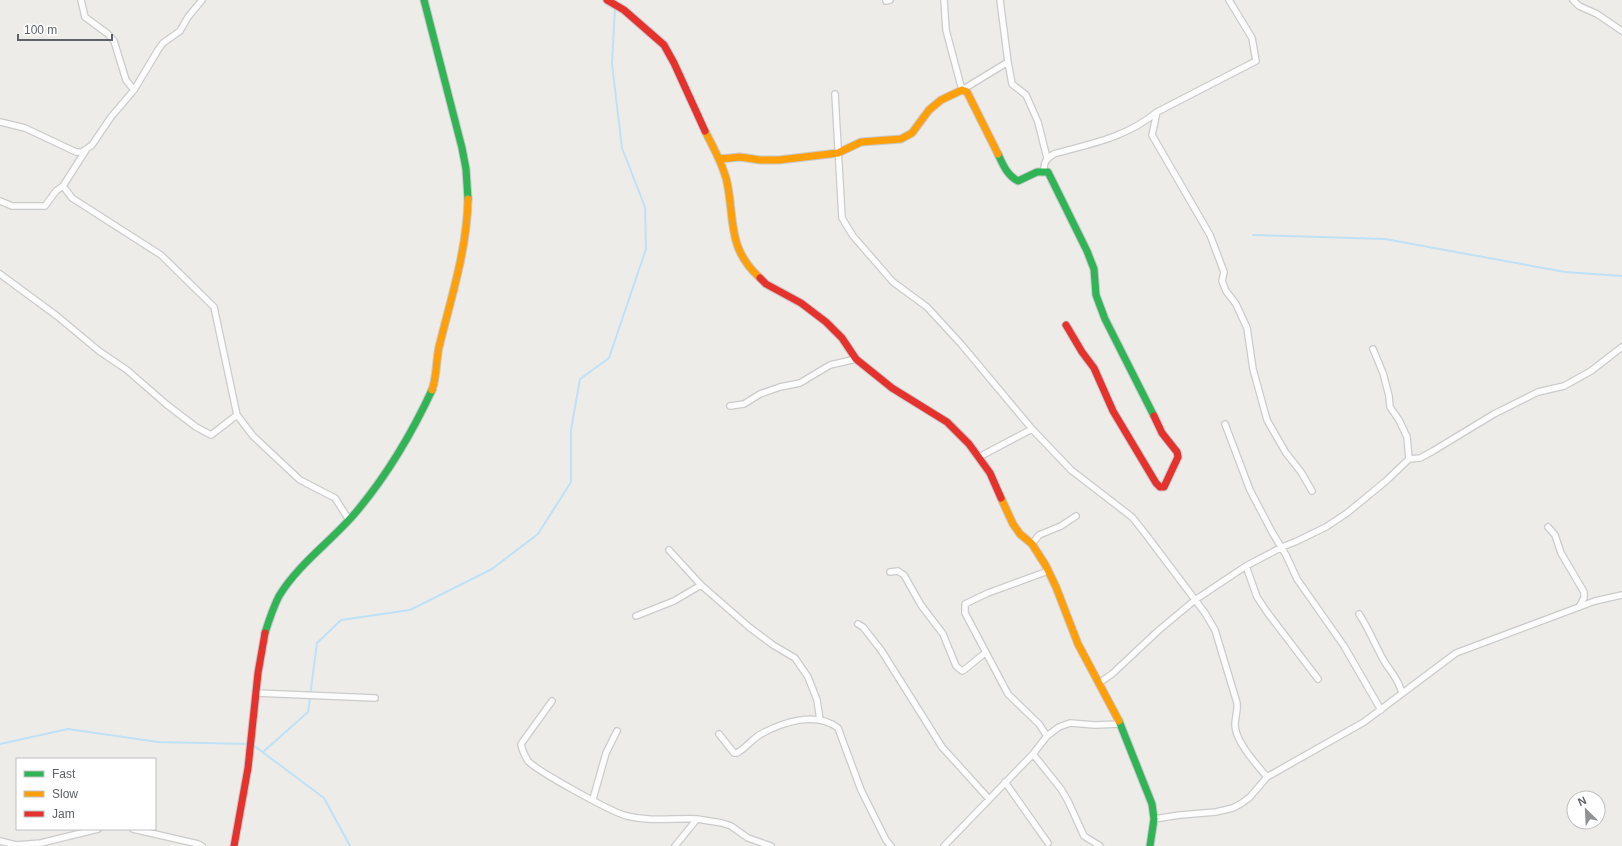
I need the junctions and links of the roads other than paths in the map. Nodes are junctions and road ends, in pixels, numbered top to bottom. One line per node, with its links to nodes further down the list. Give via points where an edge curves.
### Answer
1 (81, 0): 11 (street, via 85,17 114,41 126,80)
2 (202, 0): 11 (street, via 180,31 163,43)
3 (424, 0): 36 (street, via 463,152 468,194 466,236 432,388 418,419 384,475)
4 (607, 0): 19 (street, via 624,10 664,45)
5 (944, 0): 12 (street, via 946,30)
6 (1000, 0): 10 (street)
7 (1229, 0): 14 (street, via 1252,38 1256,61)
8 (1573, 0): 9 (street)
9 (1622, 31)
10 (1008, 62): 12 (street); 18 (street, via 1012,84 1026,95 1038,122)
11 (134, 90): 16 (street)
12 (962, 90): 17 (street, via 941,100 929,110 912,133 901,139 861,142); 20 (street, via 967,92 1012,178 1018,181)
13 (835, 94): 17 (street)
14 (1157, 112): 18 (street, via 1116,137); 34 (street, via 1152,135 1210,235 1224,272 1222,281 1247,328 1254,369 1268,420 1286,453)
15 (0, 122): 16 (street, via 25,128 76,152)
16 (86, 150): 21 (street)
17 (838, 153): 19 (street, via 779,160 740,157); 31 (street, via 842,218 853,236 893,282 932,312)
18 (1047, 158): 20 (street)
19 (720, 159): 27 (street, via 727,183 735,241 750,269 766,284 801,303 826,322 842,338)
20 (1044, 170): 24 (street, via 1048,172 1087,251 1094,269 1096,295 1105,319 1162,433 1177,452 1178,457 1164,487 1156,483 1129,440 1094,368)
21 (63, 186): 22 (street, via 45,206 12,206); 29 (street, via 72,198 162,255 214,307)
22 (0, 201)
23 (0, 274): 29 (street, via 127,370 196,427 211,435)
24 (1066, 325)
25 (1622, 347): 33 (street, via 1592,371 1564,386 1538,392 1494,414 1433,452 1420,458)
26 (1373, 349): 33 (street, via 1383,373 1390,407 1407,437)
27 (856, 359): 28 (street, via 830,365 800,383 760,394 744,404); 32 (street, via 892,388 946,422)
28 (730, 406)
29 (237, 415): 36 (street, via 253,436 300,480 335,498)
30 (1226, 424): 39 (street, via 1250,490)
31 (1032, 429): 32 (street); 46 (street, via 1071,470 1132,517)
32 (979, 456): 38 (street, via 1000,491 1013,524)
33 (1409, 459): 39 (street, via 1347,513 1326,527)
34 (1312, 491)
35 (1076, 516): 38 (street, via 1061,526 1039,535)
36 (348, 520): 54 (street, via 293,578 275,604 265,632)
37 (1548, 527): 47 (street, via 1555,535 1561,552 1584,592)
38 (1032, 544): 42 (street)
39 (1282, 547): 41 (street); 58 (street, via 1301,587 1344,646)
40 (669, 550): 44 (street)
41 (1246, 566): 46 (street); 52 (street, via 1263,607)
42 (1048, 571): 51 (street, via 965,604 965,613); 53 (street, via 1078,644)
43 (890, 572): 51 (street, via 904,575 921,605 943,634 956,666 964,670)
44 (701, 585): 49 (street, via 674,601); 59 (street, via 772,645 795,658 808,677 817,700)
45 (1622, 595): 47 (street)
46 (1194, 600): 53 (street); 65 (street, via 1216,630 1238,711 1234,726 1236,731 1247,752)
47 (1579, 607): 55 (street, via 1456,653)
48 (1359, 614): 55 (street, via 1367,625 1383,660 1398,680)
49 (636, 616)
50 (858, 624): 68 (street, via 881,650 942,748)
51 (986, 653): 63 (street, via 1008,694 1039,724)
52 (1318, 679)
53 (1100, 683): 60 (street)
54 (256, 693): 56 (street); 76 (street, via 251,744)
55 (1402, 693): 58 (street)
56 (375, 698)
57 (552, 701): 67 (street, via 522,740 522,749 528,761)
58 (1381, 710): 65 (street, via 1352,730)
59 (820, 720): 62 (street, via 792,721 760,734 737,753 734,753); 79 (street, via 830,722 838,728 862,790)
60 (1120, 724): 63 (street, via 1070,723); 70 (street, via 1152,804)
61 (617, 731): 67 (street, via 606,752)
62 (719, 734)
63 (1047, 736): 64 (street)
64 (1033, 754): 66 (street); 81 (street, via 1064,795 1084,836)
65 (1267, 778): 70 (street, via 1250,797 1233,808)
66 (1005, 782): 68 (street); 74 (street)
67 (593, 799): 69 (street, via 626,816 658,820)
68 (990, 799): 80 (street)
69 (697, 819): 77 (street); 78 (street, via 731,826 748,838)
70 (1154, 819): 82 (street)
71 (94, 830): 73 (street, via 41,843 16,845)
72 (137, 830): 75 (street)
73 (0, 841)
74 (1048, 843)
75 (202, 846)
76 (234, 846)
77 (675, 846)
78 (771, 846)
79 (891, 846)
80 (944, 846)
81 (1100, 846)
82 (1150, 846)

